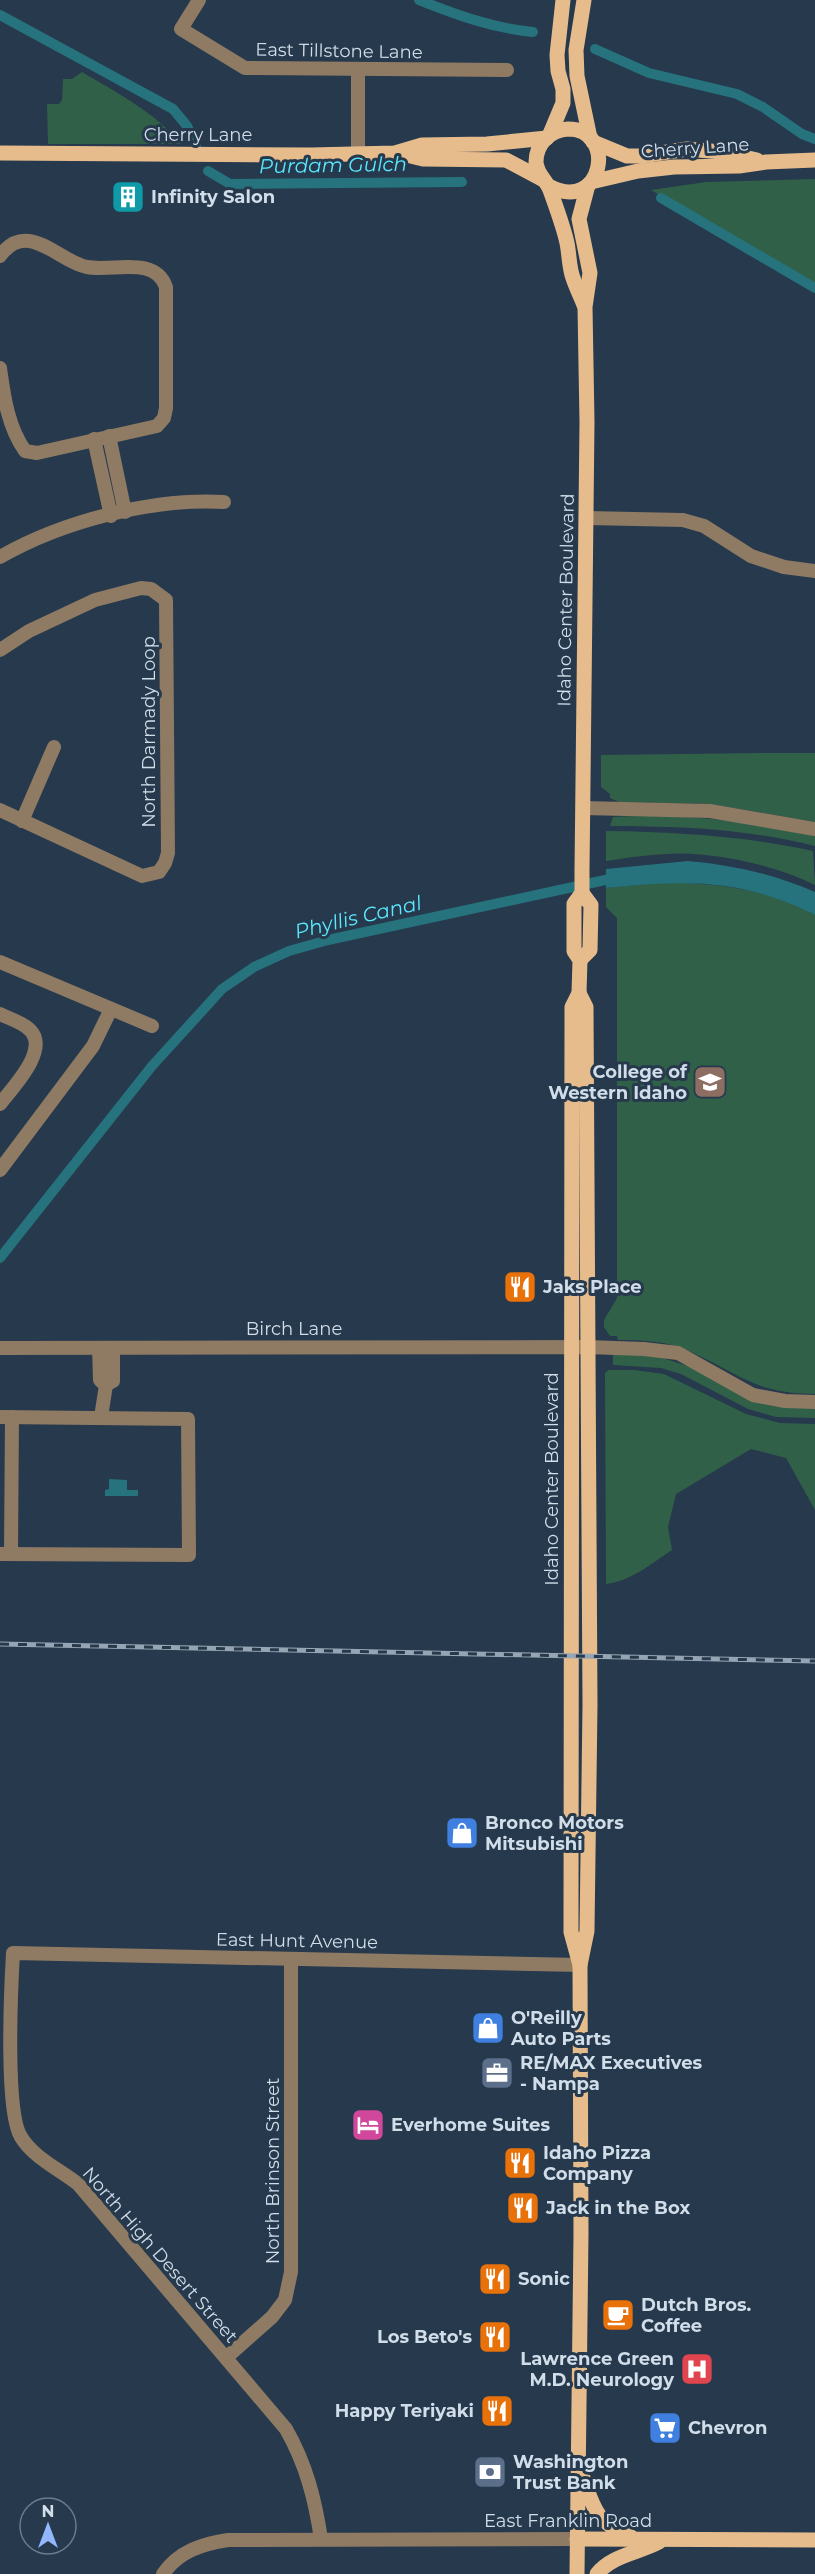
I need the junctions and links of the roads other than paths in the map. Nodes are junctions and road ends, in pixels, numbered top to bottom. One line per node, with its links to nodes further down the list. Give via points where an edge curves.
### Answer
1 (199, 0): 4 (street, East Tillstone Lane, via 181,29 245,68)
2 (563, 0): 6 (main road, via 557,54 563,103)
3 (584, 0): 7 (main road, via 576,50 577,76)
4 (358, 69): 5 (street, East Tillstone Lane); 10 (street)
5 (507, 70)
6 (548, 136): 7 (main road, via 570,129); 9 (main road, Cherry Lane, via 487,144 422,145); 13 (main road, via 536,160)
7 (591, 140): 12 (main road, Cherry Lane, via 627,156 687,149); 14 (main road, via 600,156)
8 (0, 153): 10 (main road, Cherry Lane)
9 (395, 153): 10 (main road, Cherry Lane); 13 (main road, Cherry Lane, via 423,159 506,160)
10 (358, 154)
11 (815, 159): 12 (main road, Cherry Lane)
12 (766, 162): 14 (main road, Cherry Lane, via 638,171)
13 (545, 182): 14 (main road, via 568,192); 16 (main road, Idaho Center Boulevard)
14 (590, 184): 16 (main road, Idaho Center Boulevard, via 579,219 590,273)
15 (0, 256): 18 (street, via 10,246 30,241 84,267 146,267 163,278 164,418 156,426)
16 (585, 308): 22 (main road, Idaho Center Boulevard)
17 (0, 368): 19 (street, via 11,425 25,451 37,453)
18 (109, 436): 19 (street); 21 (street)
19 (94, 440): 21 (street)
20 (224, 502): 21 (street, via 200,500)
21 (118, 514): 23 (street, via 67,527)
22 (586, 518): 24 (street, via 683,520 704,526 751,556 784,567); 27 (main road, Idaho Center Boulevard)
23 (0, 557)
24 (815, 571)
25 (0, 650): 29 (street, North Darmady Loop, via 29,631 95,600 141,588 151,589 166,600 165,863 159,872 142,876)
26 (54, 747): 29 (street)
27 (583, 808): 30 (street, via 710,811); 32 (main road, Idaho Center Boulevard, via 582,893 574,904)
28 (0, 810): 29 (street, North Darmady Loop)
29 (22, 820)
30 (815, 829)
31 (0, 962): 33 (street)
32 (579, 993): 39 (main road, Idaho Center Boulevard, via 572,1007); 40 (main road, Idaho Center Boulevard, via 586,1007)
33 (111, 1009): 35 (street); 37 (street, via 93,1046)
34 (0, 1014): 36 (street, via 32,1031 35,1041 35,1056)
35 (152, 1026)
36 (0, 1104)
37 (0, 1170)
38 (106, 1347): 39 (street, Birch Lane); 41 (street, Birch Lane); 44 (street, via 113,1381 106,1385)
39 (570, 1347): 40 (street, Birch Lane); 48 (main road, Idaho Center Boulevard, via 571,1932)
40 (588, 1347): 42 (street, Birch Lane, via 678,1353 753,1395); 48 (main road, Idaho Center Boulevard, via 588,1931)
41 (0, 1348)
42 (815, 1402)
43 (6, 1417): 44 (street); 45 (street)
44 (101, 1417): 45 (street, via 188,1419 189,1555)
45 (5, 1553)
46 (13, 1953): 47 (street, East Hunt Avenue); 49 (street, North High Desert Street, via 12,2103 18,2132 35,2154 78,2184)
47 (291, 1960): 48 (street, East Hunt Avenue); 49 (street, North Brinson Street, via 291,2272 285,2300 272,2318)
48 (580, 1965): 50 (main road, Idaho Center Boulevard)
49 (227, 2357): 51 (street, North High Desert Street, via 286,2429 300,2454 313,2493)
50 (577, 2463): 52 (main road, Idaho Center Boulevard); 53 (main road, via 603,2522)
51 (321, 2539): 52 (street, East Franklin Road); 56 (street, East Franklin Road, via 210,2542 194,2547)
52 (577, 2539): 53 (main road, East Franklin Road); 57 (main road, Idaho Center Boulevard)
53 (637, 2540): 54 (main road, East Franklin Road)
54 (662, 2540): 55 (main road, East Franklin Road); 58 (main road, via 618,2558)
55 (815, 2540)
56 (163, 2574)
57 (576, 2574)
58 (597, 2574)

